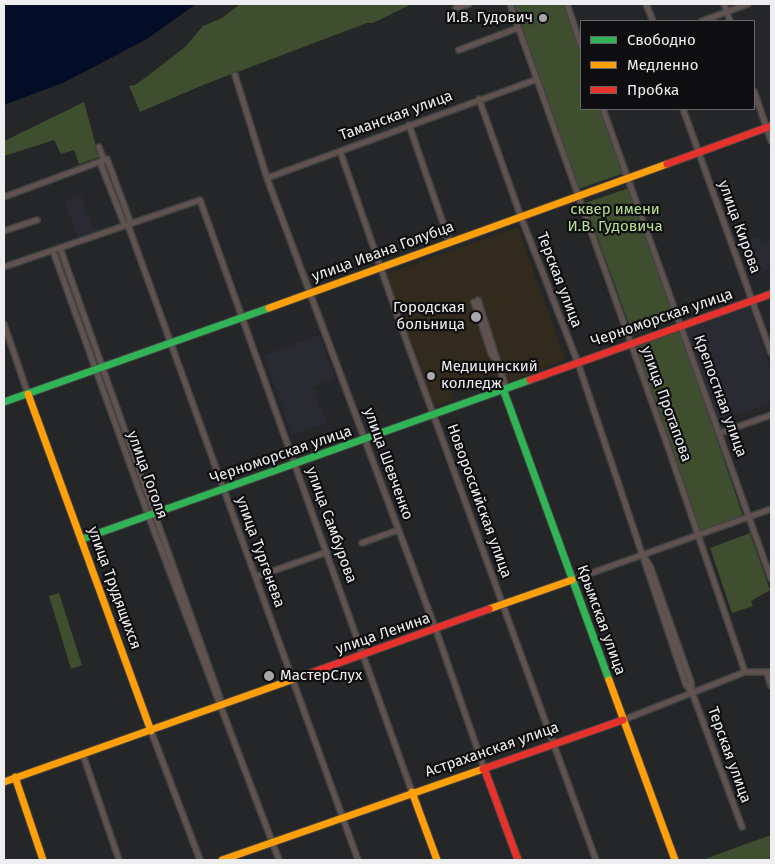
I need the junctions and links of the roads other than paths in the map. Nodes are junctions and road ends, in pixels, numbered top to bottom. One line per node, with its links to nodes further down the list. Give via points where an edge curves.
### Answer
1 (468, 4): 7 (street)
2 (510, 4): 12 (street, улица Протапова)
3 (567, 4): 13 (street)
4 (646, 4): 9 (street)
5 (724, 4): 8 (street)
6 (748, 4): 8 (street)
7 (456, 8)
8 (727, 12): 10 (street); 11 (street)
9 (653, 20)
10 (705, 20)
11 (730, 20)
12 (518, 28): 14 (street); 16 (street, улица Протапова)
13 (580, 43)
14 (459, 50)
15 (235, 75): 28 (street, улица Шевченко)
16 (535, 80): 18 (street, Таманская улица); 31 (street, улица Протапова)
17 (755, 93): 22 (street)
18 (479, 99): 21 (street, Таманская улица); 32 (street, Терская улица)
19 (603, 110): 29 (street, Крепостная улица)
20 (684, 110): 26 (street, улица Кирова)
21 (409, 125): 25 (street, Таманская улица); 36 (street)
22 (769, 127): 23 (street); 26 (street, улица Ивана Голубца)
23 (771, 140)
24 (99, 147): 27 (street, улица Тургенева)
25 (340, 151): 28 (street, Таманская улица); 40 (street, Новороссийская улица)
26 (699, 153): 29 (street, улица Ивана Голубца); 44 (street, улица Кирова)
27 (104, 161): 30 (street); 34 (street, улица Тургенева)
28 (267, 178): 41 (street, улица Шевченко)
29 (628, 178): 31 (street, улица Ивана Голубца); 47 (street, Крепостная улица)
30 (4, 196)
31 (578, 198): 32 (street, улица Ивана Голубца); 49 (street, улица Протапова)
32 (521, 217): 36 (street, улица Ивана Голубца); 51 (street, Терская улица)
33 (37, 220): 35 (street)
34 (128, 225): 37 (street); 45 (street, улица Самбурова, via 200,200); 48 (street, улица Тургенева)
35 (4, 231)
36 (450, 243): 40 (street, улица Ивана Голубца)
37 (60, 248): 38 (street); 52 (street, улица Гоголя)
38 (53, 251): 39 (street); 52 (street, улица Гоголя)
39 (4, 267)
40 (381, 269): 41 (street, улица Ивана Голубца); 56 (street, Новороссийская улица)
41 (310, 292): 45 (street, улица Ивана Голубца); 59 (street, улица Шевченко)
42 (771, 294): 44 (street, Черноморская улица)
43 (476, 301): 53 (street, Крымская улица, via 495,351)
44 (752, 301): 47 (street, Черноморская улица); 50 (street, улица Кирова)
45 (241, 318): 48 (street, улица Ивана Голубца); 60 (street, улица Самбурова)
46 (4, 324): 54 (street, улица Трудящихся)
47 (682, 326): 49 (street, Черноморская улица); 58 (street, Крепостная улица)
48 (171, 342): 52 (street, улица Ивана Голубца); 61 (street, улица Тургенева)
49 (631, 344): 51 (street, Черноморская улица); 66 (street, улица Протапова)
50 (771, 353)
51 (578, 363): 53 (street, Черноморская улица); 70 (street, Терская улица)
52 (99, 369): 54 (street, улица Ивана Голубца); 63 (street, улица Гоголя)
53 (504, 388): 56 (street, Черноморская улица); 73 (street, Крымская улица)
54 (28, 394): 55 (street, улица Ивана Голубца); 67 (street, улица Трудящихся)
55 (4, 402)
56 (435, 415): 59 (street, Черноморская улица); 74 (street, Новороссийская улица)
57 (771, 415): 58 (street)
58 (720, 433): 64 (street, Крепостная улица)
59 (364, 440): 60 (street, Черноморская улица); 65 (street, улица Шевченко)
60 (295, 464): 61 (street, Черноморская улица); 69 (street, улица Самбурова)
61 (224, 490): 63 (street, Черноморская улица); 71 (street, улица Тургенева)
62 (771, 509): 64 (street, улица Ленина)
63 (152, 515): 67 (street, Черноморская улица); 82 (street, улица Гоголя, via 217,685)
64 (749, 517): 66 (street, улица Ленина); 72 (street, Крепостная улица)
65 (398, 530): 68 (street); 75 (street, улица Шевченко)
66 (699, 536): 70 (street, улица Ленина); 77 (street, улица Протапова)
67 (82, 539): 84 (street, улица Трудящихся)
68 (362, 543)
69 (327, 552): 71 (street); 76 (street, улица Самбурова)
70 (643, 555): 73 (street, улица Ленина); 81 (street, Терская улица, via 692,682)
71 (256, 577): 79 (street, улица Тургенева)
72 (771, 579)
73 (572, 580): 74 (street, улица Ленина); 83 (street, Крымская улица)
74 (504, 605): 75 (street, улица Ленина); 85 (street, Новороссийская улица)
75 (436, 630): 76 (street, улица Ленина); 87 (street, улица Шевченко)
76 (364, 654): 79 (street, улица Ленина); 90 (street, улица Самбурова)
77 (745, 672): 78 (street, Астраханская улица); 81 (street, Астраханская улица)
78 (769, 673): 80 (street)
79 (294, 680): 82 (street, улица Ленина); 91 (street, улица Тургенева)
80 (771, 686)
81 (692, 692): 83 (street, Астраханская улица); 92 (street, Терская улица)
82 (222, 706): 84 (street, улица Ленина); 93 (street, улица Гоголя)
83 (623, 720): 85 (street, Астраханская улица); 103 (street, Крымская улица)
84 (151, 731): 86 (street, улица Ленина); 96 (street, улица Трудящихся)
85 (553, 743): 87 (street, Астраханская улица); 102 (street, Новороссийская улица)
86 (83, 755): 88 (street, улица Ленина); 95 (street)
87 (484, 768): 90 (street, Астраханская улица); 101 (street, улица Шевченко)
88 (16, 778): 89 (street, улица Ленина); 94 (street)
89 (4, 782)
90 (412, 792): 91 (street, Астраханская улица); 100 (street, улица Самбурова)
91 (343, 817): 93 (street, Астраханская улица); 99 (street, улица Тургенева)
92 (742, 827)
93 (272, 843): 97 (street, Астраханская улица); 98 (street, улица Гоголя)
94 (44, 860)
95 (119, 860)
96 (200, 860)
97 (222, 860)
98 (279, 860)
99 (358, 860)
100 (437, 860)
101 (518, 860)
102 (596, 860)
103 (675, 860)

